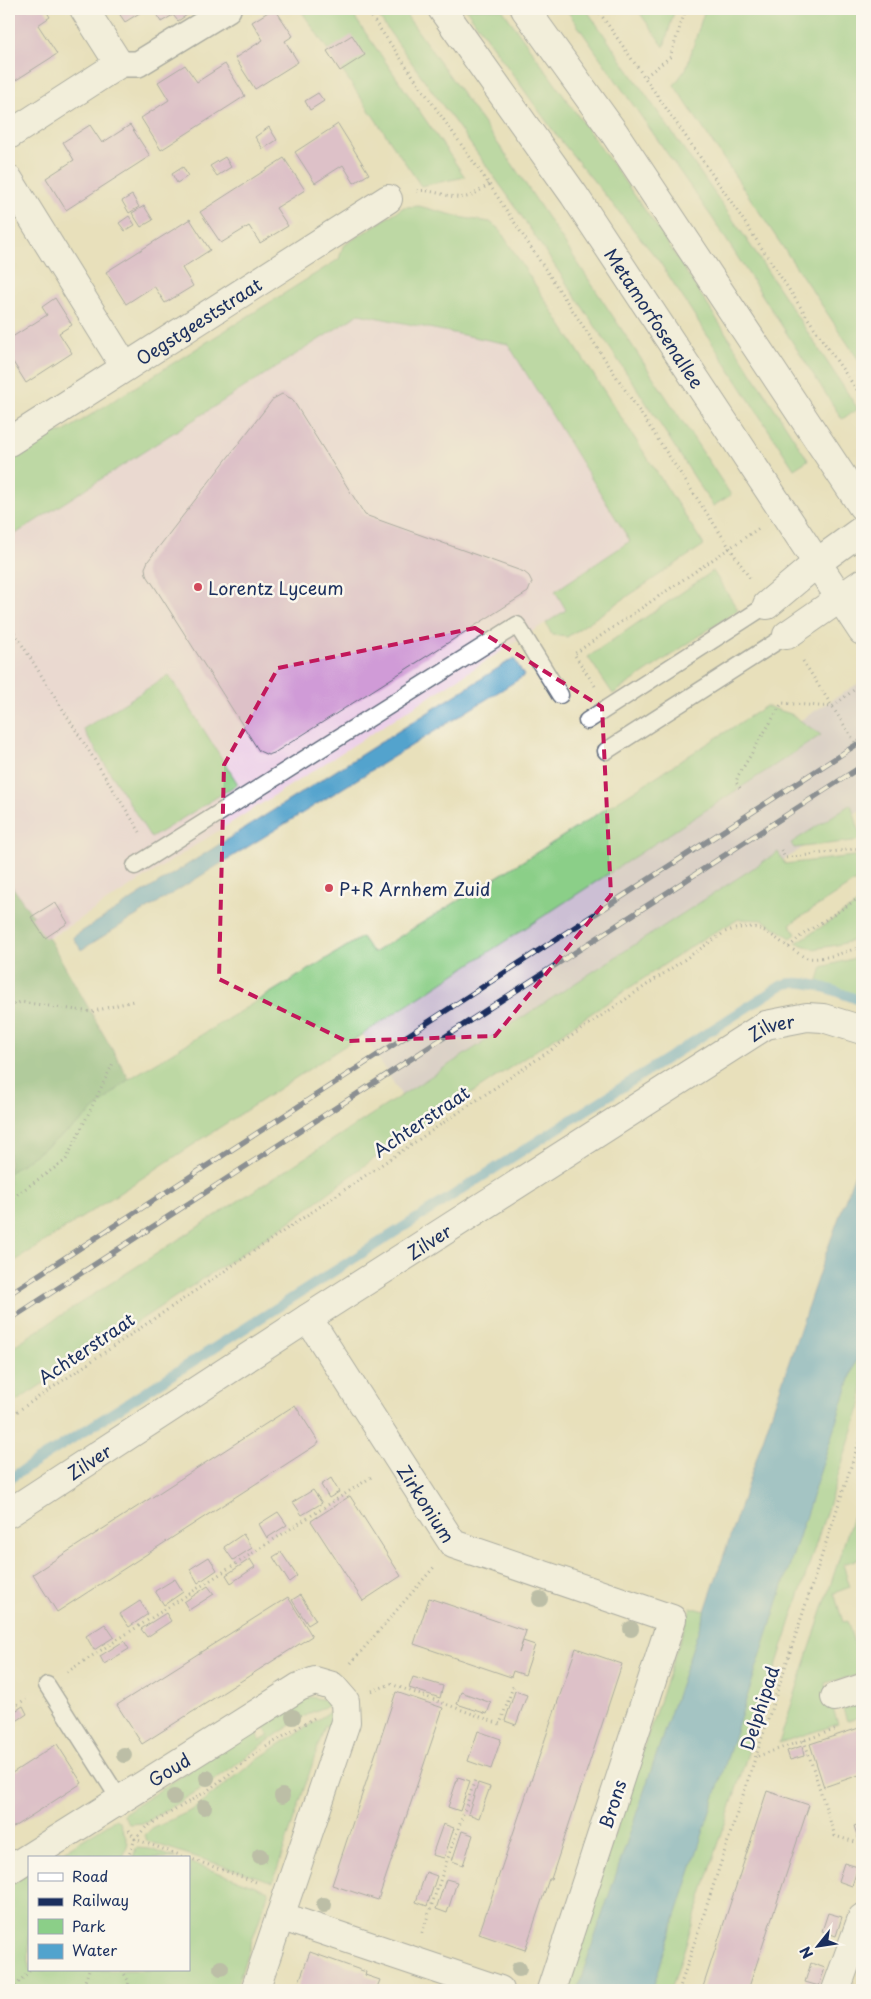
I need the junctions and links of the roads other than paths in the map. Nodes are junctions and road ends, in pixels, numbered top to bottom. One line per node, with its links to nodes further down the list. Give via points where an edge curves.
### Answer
1 (84, 9): 5 (street)
2 (228, 9): 5 (street, via 138,64)
3 (442, 9): 13 (street, Metamorfosenallee, via 574,195)
4 (525, 9): 11 (street, via 620,142)
5 (119, 64): 6 (street)
6 (9, 135)
7 (9, 180): 9 (street)
8 (388, 199): 9 (street, Oegstgeeststraat)
9 (125, 366): 10 (street, Oegstgeeststraat)
10 (9, 442)
11 (862, 506)
12 (862, 530): 13 (street)
13 (818, 562): 14 (street, Metamorfosenallee); 15 (street)
14 (852, 590): 16 (street, Metamorfosenallee); 17 (street)
15 (767, 604): 19 (lane)
16 (862, 631)
17 (787, 635): 20 (lane)
18 (560, 695): 21 (lane, via 517,625)
19 (587, 721)
20 (606, 751)
21 (135, 866)
22 (862, 1030): 23 (street, Zilver, via 807,1016 766,1025)
23 (308, 1318): 24 (street, Zilver); 25 (street, Zirkonium, via 453,1544)
24 (9, 1513)
25 (672, 1619): 38 (street, Brons)
26 (47, 1685): 29 (lane)
27 (862, 1688): 28 (street)
28 (835, 1697)
29 (116, 1802): 30 (street, Goud); 33 (street, Goud, via 299,1687 315,1681 339,1693 346,1722)
30 (31, 1856)
31 (28, 1858): 32 (street, Goud)
32 (9, 1870)
33 (284, 1905): 36 (street); 37 (street, via 412,1960)
34 (862, 1918): 35 (street)
35 (847, 1982)
36 (255, 1990)
37 (500, 1990)
38 (551, 1990)

